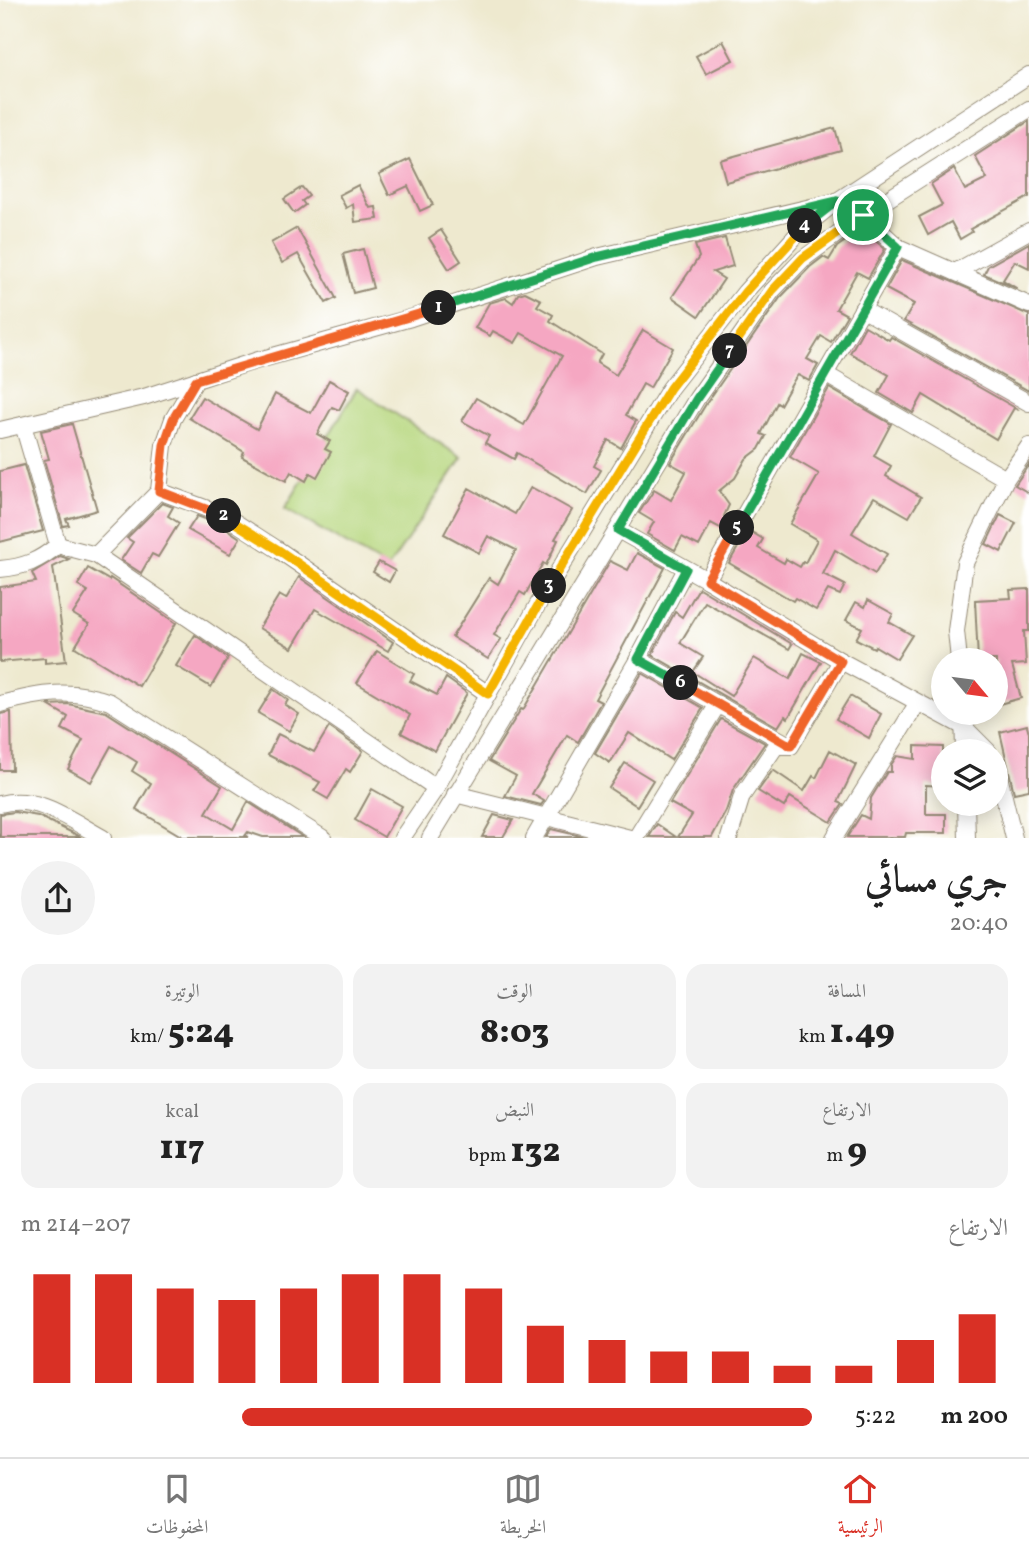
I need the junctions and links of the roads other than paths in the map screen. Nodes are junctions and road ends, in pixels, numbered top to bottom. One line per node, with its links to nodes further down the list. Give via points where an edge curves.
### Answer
1 (1029, 75): 3 (street)
2 (1029, 109): 4 (street)
3 (837, 201): 4 (street); 11 (street, via 597,257 411,318); 27 (street, via 802,229 745,292 670,388)
4 (863, 215): 6 (street); 18 (street, via 803,258 772,291 697,398)
5 (1029, 231): 7 (street)
6 (898, 247): 7 (street); 9 (street)
7 (955, 272): 8 (street)
8 (1029, 305)
9 (862, 309): 10 (street); 12 (street)
10 (825, 374): 16 (street); 23 (street)
11 (196, 380): 13 (street, via 100,409); 17 (street, via 164,445)
12 (1029, 403)
13 (23, 425): 14 (street); 19 (street)
14 (0, 430)
15 (1029, 446): 16 (street)
16 (1006, 479): 24 (street, via 965,563)
17 (159, 491): 20 (street); 27 (street, via 224,515)
18 (618, 530): 22 (street); 36 (street)
19 (58, 545): 20 (street); 21 (street, via 36,561)
20 (96, 555): 35 (street)
21 (0, 569)
22 (686, 569): 23 (street); 25 (street)
23 (707, 580): 26 (street)
24 (958, 648)
25 (638, 659): 29 (street); 40 (street)
26 (841, 661): 30 (street); 34 (street)
27 (488, 694): 35 (street)
28 (0, 704): 42 (street, via 33,695 86,693 110,702)
29 (718, 704): 34 (street); 47 (street)
30 (917, 704): 31 (street); 49 (street)
31 (931, 709)
32 (967, 725): 33 (street)
33 (978, 739)
34 (791, 746): 48 (street, via 776,746 743,796)
35 (436, 788): 43 (street)
36 (455, 793): 40 (street); 44 (street)
37 (0, 804): 41 (street, via 38,803)
38 (1008, 813): 51 (street)
39 (966, 816): 50 (street)
40 (547, 817): 45 (street); 46 (street)
41 (103, 838)
42 (323, 838)
43 (402, 838)
44 (430, 838)
45 (534, 838)
46 (630, 838)
47 (636, 838)
48 (729, 838)
49 (834, 838)
50 (967, 838)
51 (1014, 838)

